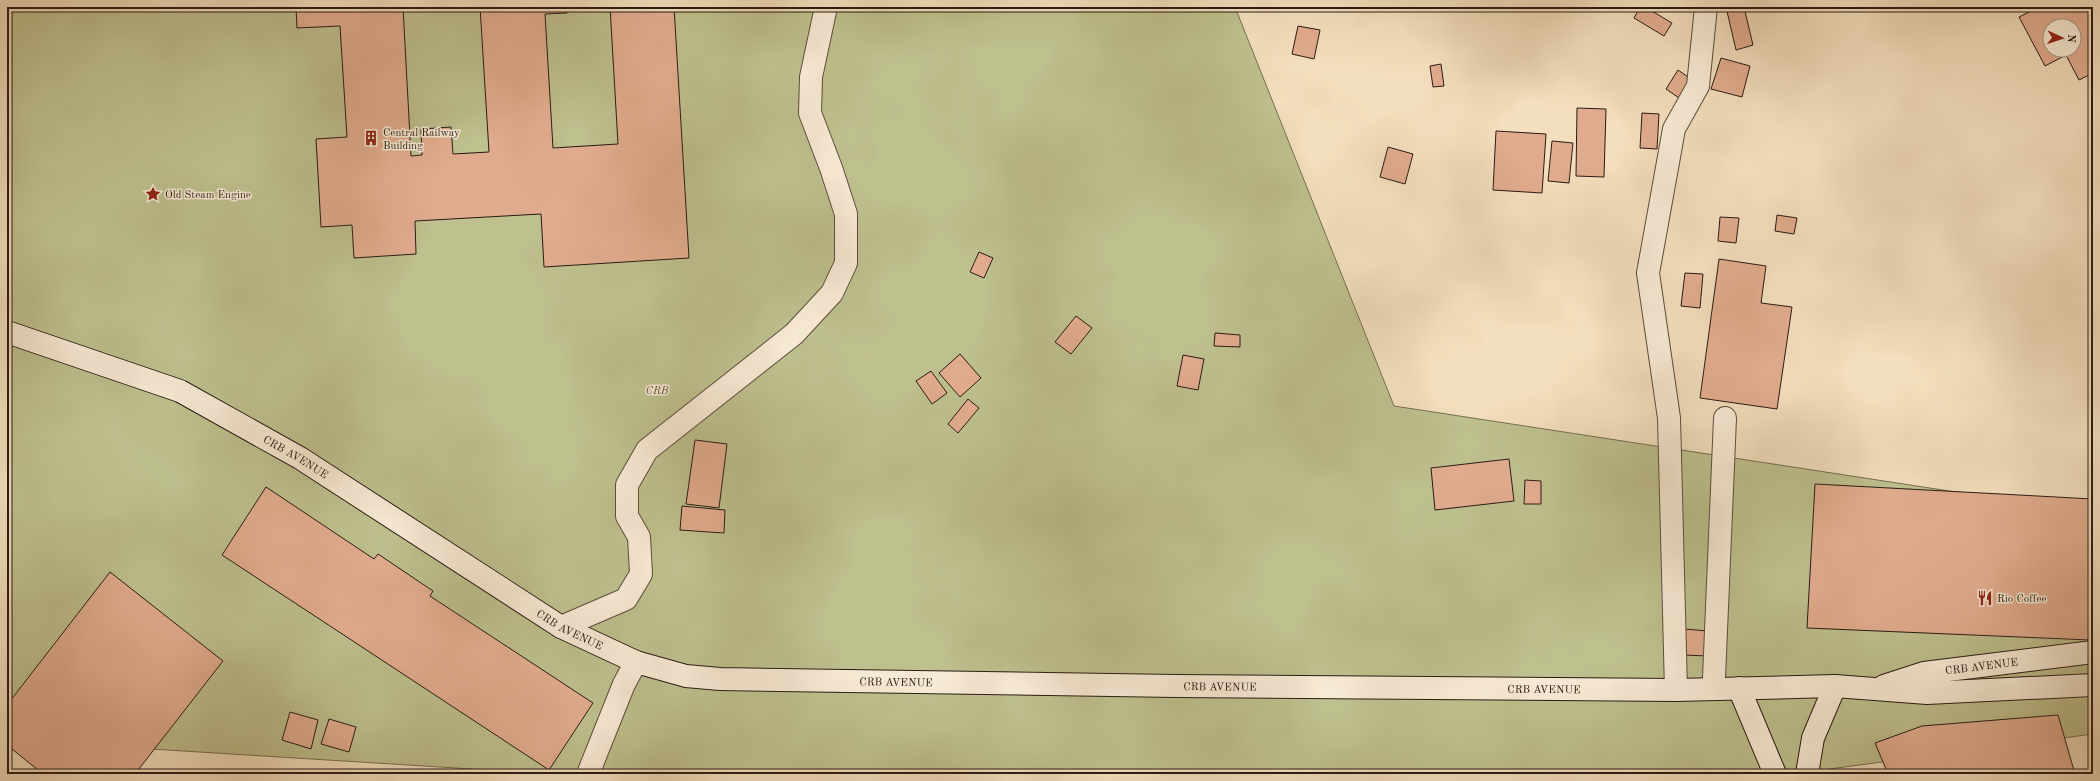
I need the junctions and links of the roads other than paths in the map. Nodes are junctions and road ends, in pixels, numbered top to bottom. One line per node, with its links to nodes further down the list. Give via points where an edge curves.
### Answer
1 (826, 7): 5 (main road, via 811,77 810,113 846,214 846,263 832,293 794,334 647,450 627,485 627,516 639,537 641,574 626,599)
2 (1706, 7): 12 (main road, via 1698,86 1674,129 1648,274 1669,418)
3 (7, 332): 5 (main road, CRB AVENUE, via 180,391 300,458)
4 (1725, 418): 8 (main road)
5 (561, 627): 7 (main road, CRB AVENUE)
6 (2093, 652): 13 (main road, CRB AVENUE, via 1924,673)
7 (636, 662): 12 (main road, CRB AVENUE, via 686,676 720,679); 14 (main road, via 624,684)
8 (1714, 678)
9 (2093, 685): 13 (main road, CRB AVENUE, via 1927,693)
10 (1835, 686): 11 (main road, CRB AVENUE); 13 (main road, CRB AVENUE); 16 (main road, via 1813,738)
11 (1740, 688): 12 (main road, CRB AVENUE); 15 (main road)
12 (1676, 690)
13 (1872, 690)
14 (588, 774)
15 (1775, 774)
16 (1807, 774)

